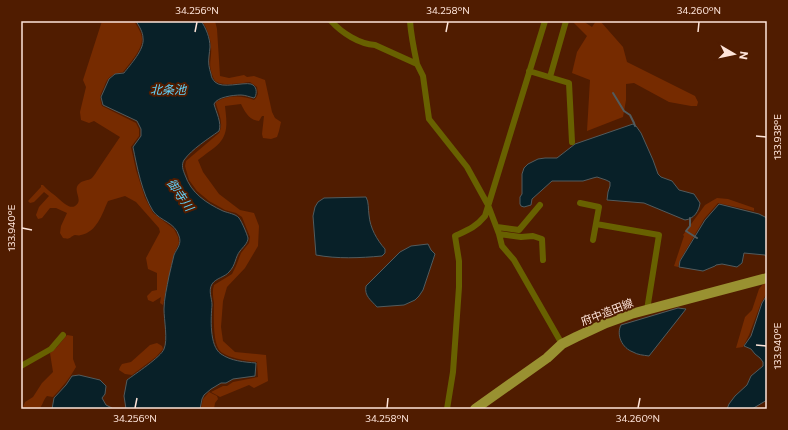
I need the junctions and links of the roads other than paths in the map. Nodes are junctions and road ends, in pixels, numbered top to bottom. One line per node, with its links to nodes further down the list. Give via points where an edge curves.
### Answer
1 (332, 21): 5 (street, via 350,36)
2 (410, 21): 5 (street)
3 (544, 21): 6 (street)
4 (566, 21): 7 (street)
5 (418, 64): 10 (street, via 423,76 429,120 468,167)
6 (529, 71): 7 (street); 10 (street)
7 (550, 77): 8 (street, via 569,83)
8 (572, 142)
9 (580, 203): 12 (street, via 600,207)
10 (488, 205): 13 (street); 21 (street, via 485,216 479,223 455,236 459,261 459,287 453,372)
11 (540, 205): 13 (street, via 519,230)
12 (596, 224): 14 (street); 17 (street, via 659,235)
13 (498, 230): 15 (street, via 521,237 533,236 542,239); 19 (street, via 502,246 514,260)
14 (593, 240)
15 (543, 260)
16 (767, 278): 17 (main road, 府中造田線)
17 (647, 310): 19 (main road, 府中造田線, via 606,323)
18 (62, 335): 20 (street, via 50,349)
19 (562, 344): 22 (main road, 府中造田線, via 547,358)
20 (21, 366)
21 (447, 409)
22 (475, 409)

